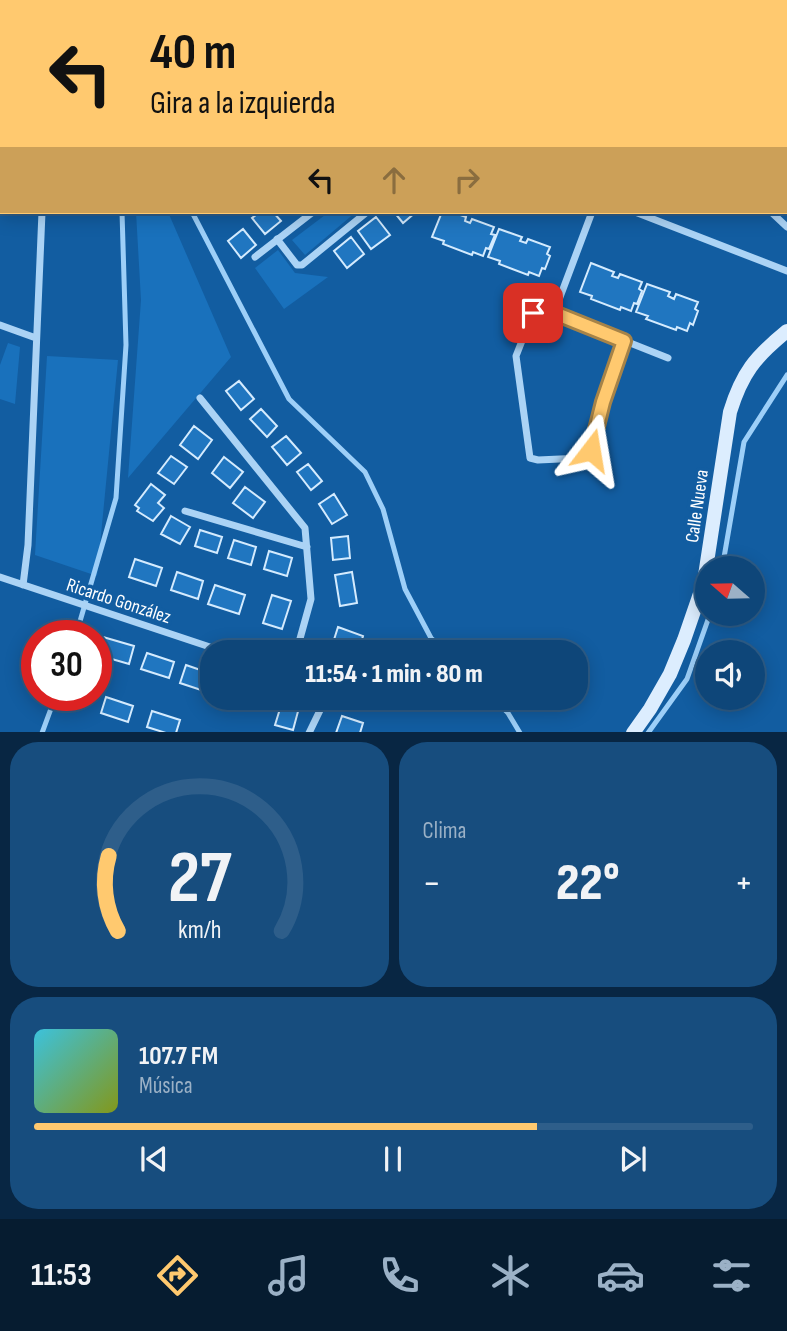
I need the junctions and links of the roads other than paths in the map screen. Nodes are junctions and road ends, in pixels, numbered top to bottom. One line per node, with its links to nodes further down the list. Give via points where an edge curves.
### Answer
1 (41, 214): 14 (street)
2 (310, 214): 8 (street)
3 (365, 214): 8 (street, via 302,265 297,265)
4 (591, 214): 11 (street)
5 (640, 214): 10 (street)
6 (773, 214): 7 (street)
7 (787, 228)
8 (278, 239): 9 (street)
9 (255, 257)
10 (787, 271)
11 (554, 313): 15 (street); 15 (street, via 542,308 533,313 516,356 530,458 582,458 591,450)
12 (0, 325): 14 (street)
13 (787, 331): 26 (street, Calle Nueva, via 754,361 735,397 704,582 670,674)
14 (36, 338): 21 (street)
15 (624, 341): 16 (street)
16 (668, 358)
17 (200, 398): 19 (street, via 305,528)
18 (185, 511): 19 (street)
19 (307, 547): 22 (street, via 311,599)
20 (0, 578): 21 (street, Ricardo González)
21 (23, 585): 23 (street, Ricardo González)
22 (300, 640)
23 (200, 644)
24 (320, 710): 25 (street)
25 (309, 732)
26 (634, 732)

